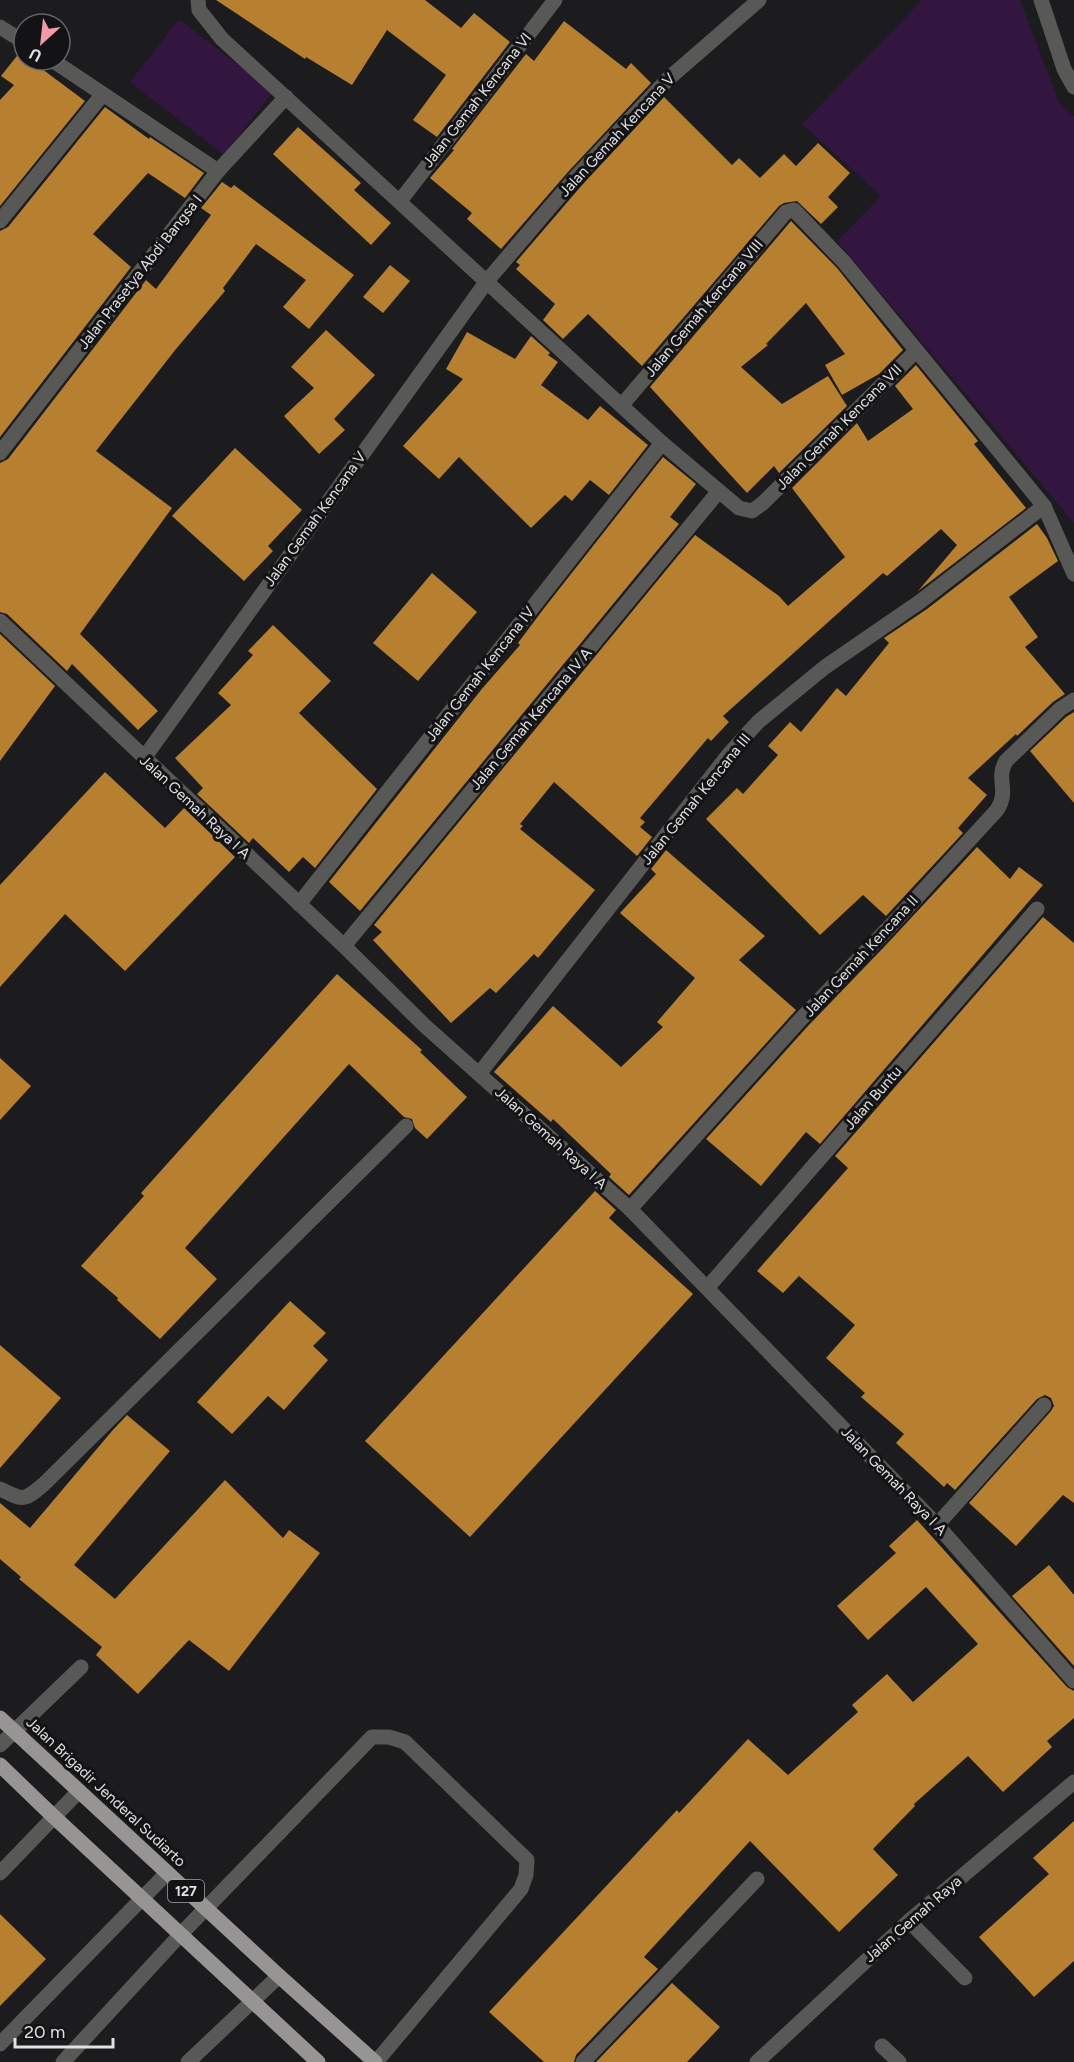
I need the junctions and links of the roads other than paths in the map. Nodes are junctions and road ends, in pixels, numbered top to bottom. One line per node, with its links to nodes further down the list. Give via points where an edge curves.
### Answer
1 (198, 0): 8 (street, via 199,10 222,39)
2 (555, 0): 10 (street, Jalan Gemah Kencana VI)
3 (759, 0): 12 (street, Jalan Gemah Kencana V, via 668,79 575,178)
4 (1041, 0): 6 (street)
5 (70, 72): 7 (street)
6 (1074, 87)
7 (104, 94): 9 (street); 11 (street)
8 (286, 97): 9 (street, Jalan Prasetya Abdi Bangsa I); 10 (street)
9 (218, 171): 16 (street, Jalan Prasetya Abdi Bangsa I)
10 (400, 201): 12 (street)
11 (0, 221)
12 (487, 281): 14 (street); 22 (street, Jalan Gemah Kencana V)
13 (916, 351): 14 (street, Jalan Gemah Kencana VIII, via 844,262 798,212 791,210); 17 (street, Jalan Gemah Kencana VII, via 752,511 738,508); 18 (street)
14 (622, 405): 15 (street)
15 (662, 443): 17 (street); 23 (street, Jalan Gemah Kencana IV)
16 (0, 453)
17 (719, 491): 25 (street, Jalan Gemah Kencana IV A)
18 (1044, 506): 19 (street); 26 (street, Jalan Gemah Kencana III, via 921,601 825,667 758,722)
19 (1074, 574)
20 (0, 621): 22 (street, Jalan Gemah Raya I A)
21 (1074, 700): 28 (street, Jalan Gemah Kencana II, via 1006,761 1001,772 1004,796 997,810)
22 (144, 758): 23 (street, Jalan Gemah Raya I A)
23 (298, 904): 25 (street, Jalan Gemah Raya I A)
24 (1037, 909): 29 (street, Jalan Buntu)
25 (344, 946): 26 (street, Jalan Gemah Raya I A)
26 (479, 1074): 28 (street, Jalan Gemah Raya I A)
27 (406, 1126): 31 (street, via 44,1484 28,1498)
28 (630, 1209): 29 (street, Jalan Gemah Raya I A)
29 (708, 1287): 32 (street, Jalan Gemah Raya I A)
30 (1044, 1405): 32 (street)
31 (0, 1489)
32 (937, 1525): 34 (street, Jalan Gemah Raya I A)
33 (81, 1667): 36 (street)
34 (1074, 1681)
35 (0, 1718): 36 (main road, Jalan Brigadir Jenderal Sudiarto / 127)
36 (14, 1731): 37 (street); 40 (main road, Jalan Brigadir Jenderal Sudiarto / 127)
37 (0, 1745)
38 (0, 1765): 41 (main road, 127)
39 (1074, 1782): 47 (street, Jalan Gemah Raya)
40 (79, 1791): 41 (street); 43 (main road, Jalan Brigadir Jenderal Sudiarto / 127)
41 (53, 1816): 42 (street); 45 (main road, 127)
42 (0, 1873)
43 (167, 1873): 45 (street); 46 (main road, Jalan Brigadir Jenderal Sudiarto / 127)
44 (758, 1878): 58 (street)
45 (142, 1899): 48 (main road, 127); 52 (street)
46 (206, 1910): 48 (street); 49 (main road, Jalan Brigadir Jenderal Sudiarto / 127); 57 (street, via 372,1737 405,1742 527,1860 526,1875 521,1889)
47 (909, 1921): 50 (street); 59 (street, Jalan Gemah Raya)
48 (180, 1935): 51 (main road, 127); 54 (street)
49 (279, 1976): 51 (street); 57 (main road, Jalan Brigadir Jenderal Sudiarto / 127)
50 (965, 1978)
51 (252, 2001): 55 (street); 56 (main road, 127)
52 (0, 2044)
53 (882, 2046): 60 (street)
54 (63, 2062)
55 (188, 2062)
56 (318, 2062)
57 (375, 2062)
58 (583, 2062)
59 (757, 2062)
60 (899, 2062)

